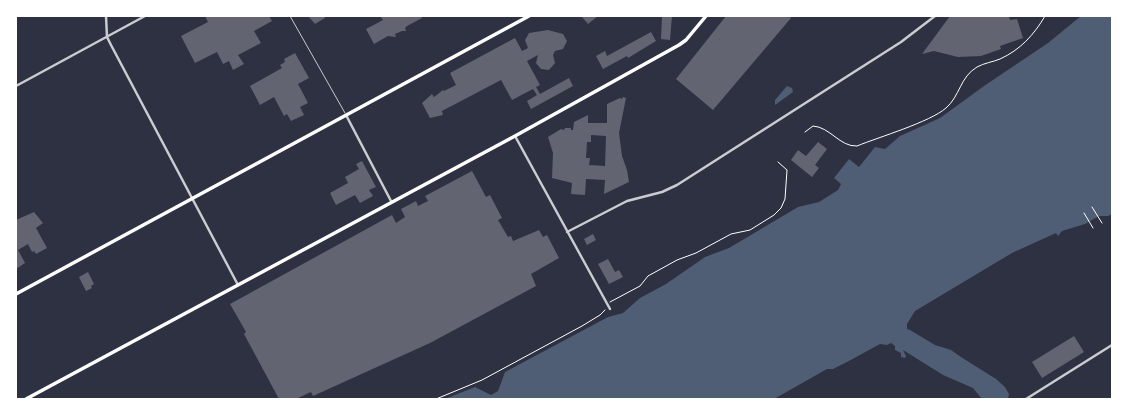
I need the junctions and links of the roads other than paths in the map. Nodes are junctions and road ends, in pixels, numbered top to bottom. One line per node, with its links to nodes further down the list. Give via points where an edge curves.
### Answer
1 (106, 16): 7 (street)
2 (146, 16): 7 (street)
3 (290, 16): 9 (lane)
4 (529, 16): 9 (main road)
5 (706, 16): 10 (main road, via 679,45)
6 (935, 16): 13 (street, via 901,42 677,185 662,192 627,201)
7 (107, 37): 8 (street); 11 (street)
8 (16, 86)
9 (346, 115): 11 (main road); 12 (street)
10 (515, 136): 12 (main road); 13 (street)
11 (193, 199): 14 (street); 15 (main road)
12 (391, 201): 14 (main road)
13 (567, 232): 16 (street)
14 (238, 285): 18 (main road)
15 (16, 294)
16 (609, 307)
17 (1112, 345): 19 (street)
18 (26, 399)
19 (1026, 399)

